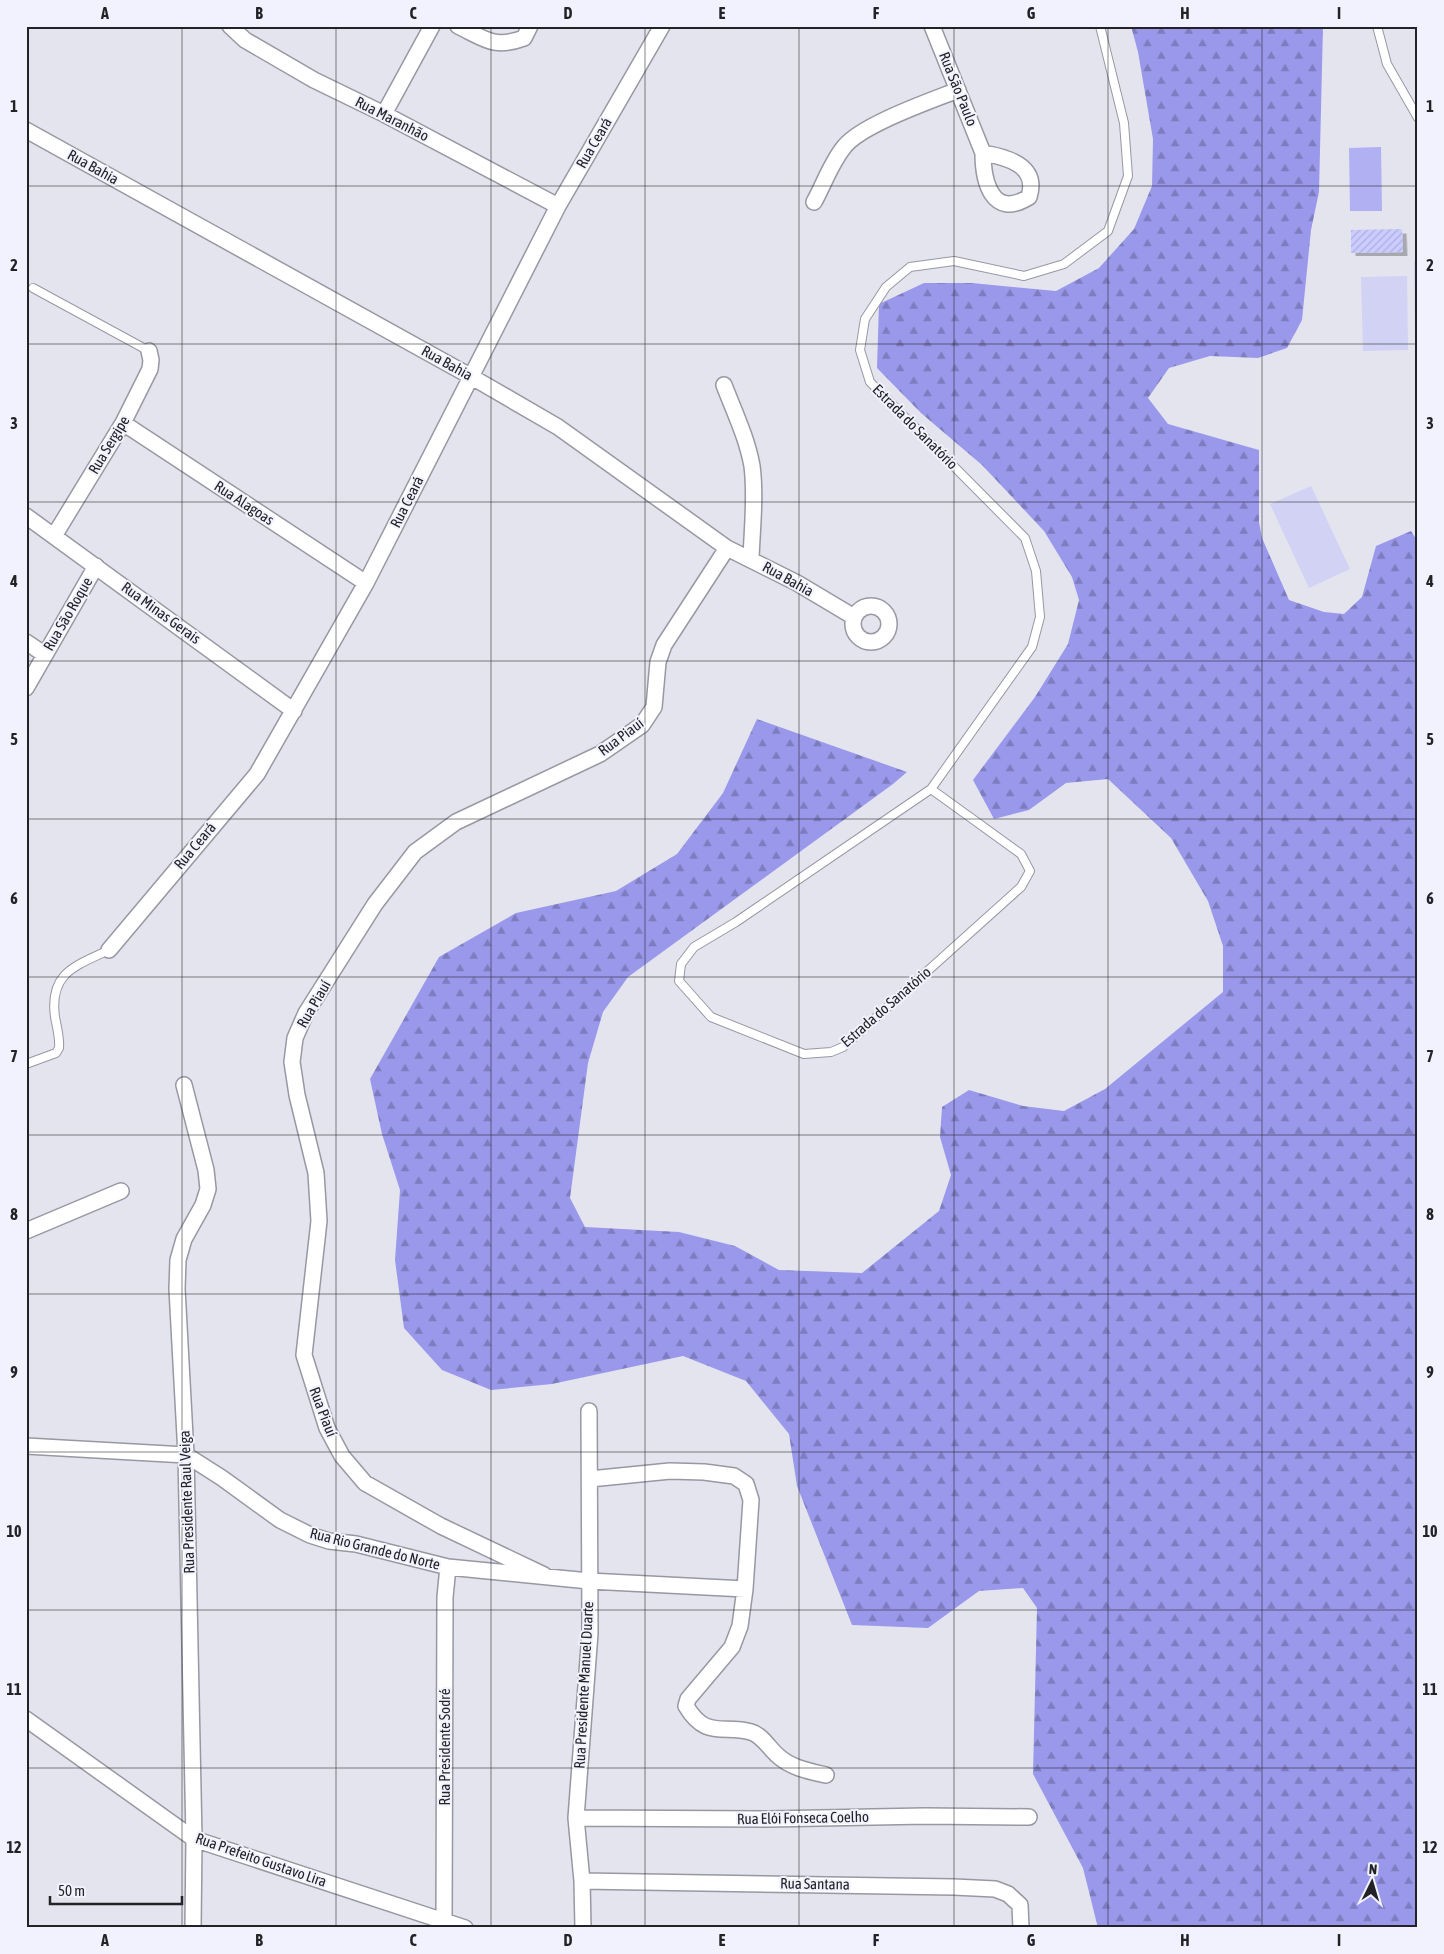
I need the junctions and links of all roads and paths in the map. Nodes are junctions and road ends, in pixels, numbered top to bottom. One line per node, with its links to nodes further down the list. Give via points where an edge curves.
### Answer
1 (230, 26): 10 (street, Rua Maranhão, via 244,40 314,80)
2 (432, 26): 10 (street)
3 (458, 26): 4 (street, via 502,44 524,38)
4 (530, 26)
5 (662, 26): 15 (street, Rua Ceará)
6 (932, 26): 9 (street, Rua São Paulo)
7 (1100, 26): 32 (lane, Estrada do Sanatório, via 1124,123 1128,176 1108,231 1064,264 1024,276 954,260 910,267 886,287 865,320 860,350 870,382 1025,538 1036,571 1040,617 1032,647)
8 (1377, 26): 11 (lane, via 1387,64)
9 (958, 90): 13 (street, Rua São Paulo); 14 (street, via 886,119 856,135 844,146)
10 (384, 114): 15 (street, Rua Maranhão)
11 (1418, 118)
12 (26, 130): 18 (street, Rua Bahia)
13 (983, 153)
14 (814, 202)
15 (558, 206): 18 (street, Rua Ceará)
16 (33, 288): 17 (lane)
17 (149, 351): 20 (street, Rua Sergipe, via 152,360 150,370)
18 (470, 376): 23 (street, Rua Bahia, via 558,427); 26 (street, Rua Ceará)
19 (724, 385): 24 (street, via 752,466)
20 (123, 424): 22 (street, Rua Sergipe); 26 (street, Rua Alagoas)
21 (26, 516): 22 (street, Rua Minas Gerais)
22 (54, 536): 25 (street, Rua Minas Gerais)
23 (727, 548): 24 (street, Rua Bahia); 43 (street, Rua Piauí, via 664,645 658,662 654,707 642,725 600,754 456,822 415,852 375,904 306,1013 295,1038 292,1062 316,1173 319,1222 304,1355 326,1428 342,1456 365,1483 441,1526)
24 (751, 559): 27 (street, Rua Bahia)
25 (96, 566): 29 (street, Rua São Roque); 31 (street, Rua Minas Gerais)
26 (366, 583): 31 (street, Rua Ceará)
27 (854, 617)
28 (26, 642): 29 (street)
29 (44, 654): 30 (street, Rua São Roque)
30 (26, 688)
31 (294, 711): 33 (street, Rua Ceará, via 257,774)
32 (931, 789): 32 (lane, Estrada do Sanatório, via 1021,854 1030,871 1021,887 843,1047 831,1052 804,1054 711,1017 679,980 681,964 694,947)
33 (109, 950): 34 (lane, via 67,972 57,986 54,1000 59,1048 56,1053)
34 (26, 1064)
35 (184, 1085): 40 (street, Rua Presidente Raul Veiga, via 208,1189 203,1206 184,1238 178,1260)
36 (122, 1191): 37 (street)
37 (26, 1231)
38 (589, 1411): 41 (street, Rua Presidente Manuel Duarte)
39 (26, 1446): 40 (street, Rua Rio Grande do Norte)
40 (186, 1455): 42 (street, Rua Rio Grande do Norte, via 280,1520 310,1535); 50 (street, Rua Presidente Raul Veiga)
41 (590, 1479): 44 (street, Rua Presidente Manuel Duarte); 45 (street, via 670,1471 704,1472 734,1476 746,1484 752,1500)
42 (448, 1567): 43 (street, Rua Rio Grande do Norte); 52 (street, Rua Presidente Sodré, via 445,1597)
43 (544, 1575): 44 (street, Rua Rio Grande do Norte)
44 (589, 1581): 45 (street, Rua Rio Grande do Norte); 49 (street, Rua Presidente Manuel Duarte, via 590,1633)
45 (745, 1589): 47 (street, via 740,1626 732,1647 688,1699 686,1706 706,1726 715,1730 752,1732 778,1756 798,1768)
46 (26, 1719): 50 (street, Rua Prefeito Gustavo Lira)
47 (826, 1776)
48 (1029, 1817): 49 (street, Rua Elói Fonseca Coelho)
49 (576, 1818): 51 (street, Rua Presidente Manuel Duarte)
50 (194, 1839): 52 (street, Rua Prefeito Gustavo Lira); 53 (street, Rua Presidente Raul Veiga)
51 (582, 1881): 55 (street, Rua Presidente Manuel Duarte); 56 (street, Rua Santana, via 995,1889 1008,1894 1020,1905)
52 (444, 1924): 54 (street, Rua Prefeito Gustavo Lira)
53 (193, 1928)
54 (465, 1928)
55 (583, 1928)
56 (1021, 1928)

